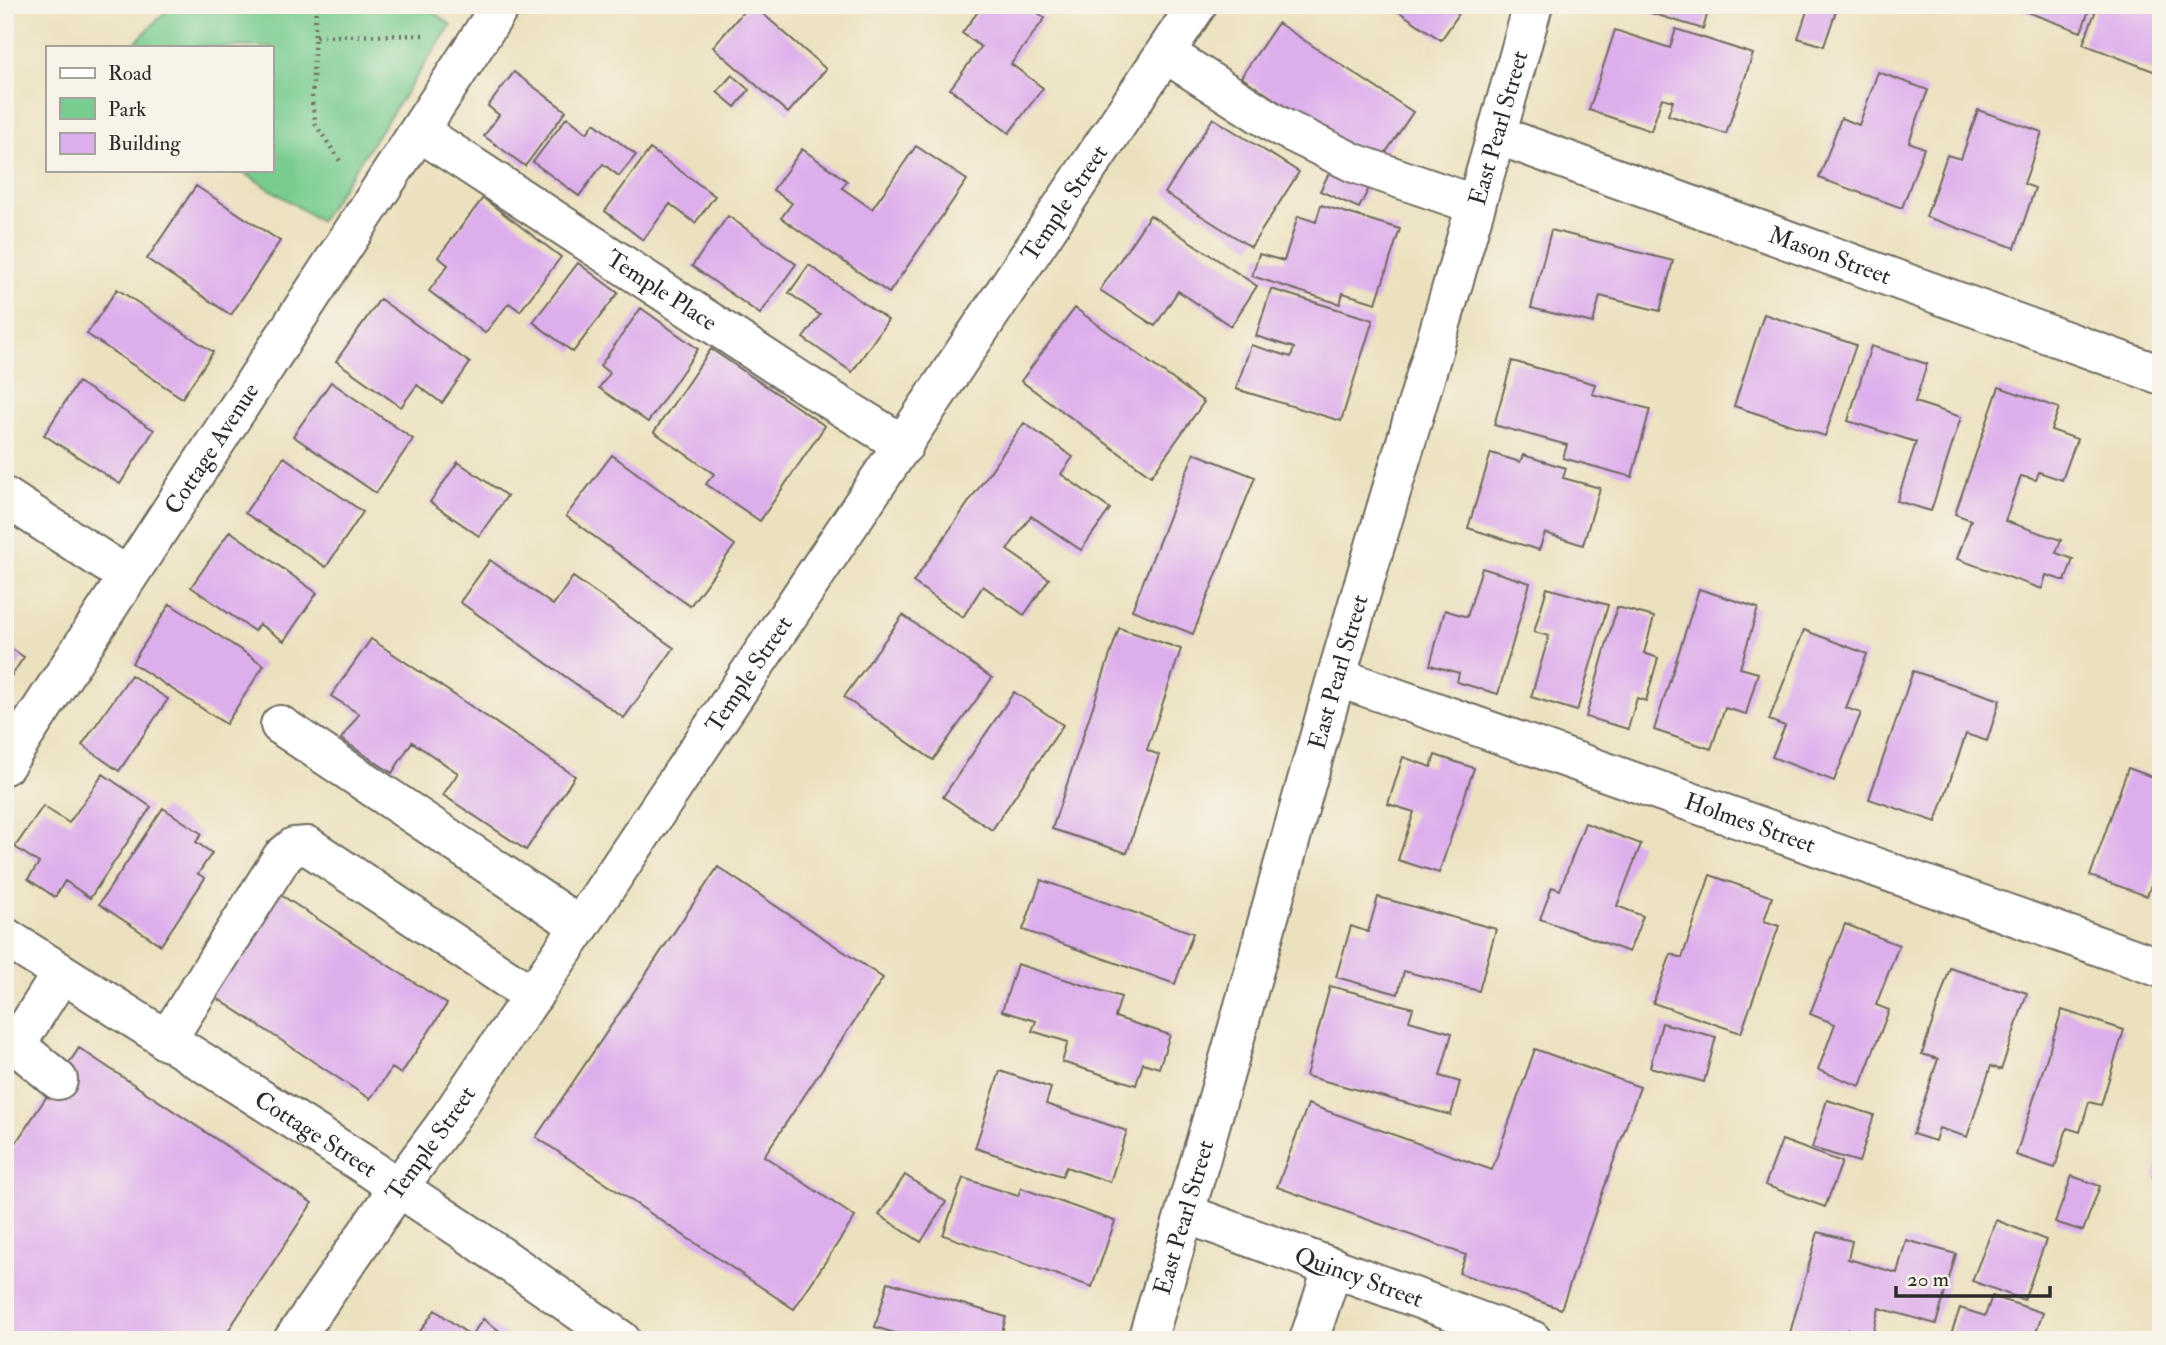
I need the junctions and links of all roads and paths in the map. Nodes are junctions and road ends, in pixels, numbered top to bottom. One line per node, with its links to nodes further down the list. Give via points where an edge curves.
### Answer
1 (316, 5): 6 (path)
2 (501, 5): 8 (street, Cottage Avenue)
3 (1197, 5): 7 (street, Temple Street)
4 (1533, 5): 9 (street, East Pearl Street)
5 (438, 34): 6 (path)
6 (316, 36): 10 (path, via 312,103 317,125)
7 (1165, 53): 11 (street, via 1271,121 1354,163); 13 (street, Temple Street)
8 (420, 132): 13 (street, Temple Place); 15 (street, Cottage Avenue)
9 (1497, 135): 11 (street, East Pearl Street); 12 (street, Mason Street)
10 (349, 170)
11 (1476, 205): 16 (street, East Pearl Street)
12 (2161, 375)
13 (904, 445): 19 (street, Temple Street)
14 (5, 497): 15 (street)
15 (127, 576): 18 (street, Cottage Avenue)
16 (1337, 677): 21 (street, Holmes Street); 28 (street, East Pearl Street)
17 (280, 725): 19 (street)
18 (5, 765)
19 (580, 926): 23 (street, Temple Street)
20 (5, 937): 22 (street, Cottage Street)
21 (2161, 968)
22 (61, 974): 24 (street); 25 (street, Cottage Street)
23 (533, 996): 25 (street, via 307,846 294,847 282,857); 27 (street, Temple Street)
24 (10, 1040): 26 (street)
25 (166, 1041): 27 (street, Cottage Street)
26 (58, 1080)
27 (398, 1188): 30 (street, Temple Street); 31 (street, Cottage Street)
28 (1186, 1214): 29 (street, Quincy Street); 32 (street, East Pearl Street)
29 (1333, 1267): 33 (street); 34 (street, Quincy Street)
30 (292, 1340)
31 (621, 1340)
32 (1147, 1340)
33 (1309, 1340)
34 (1532, 1340)

